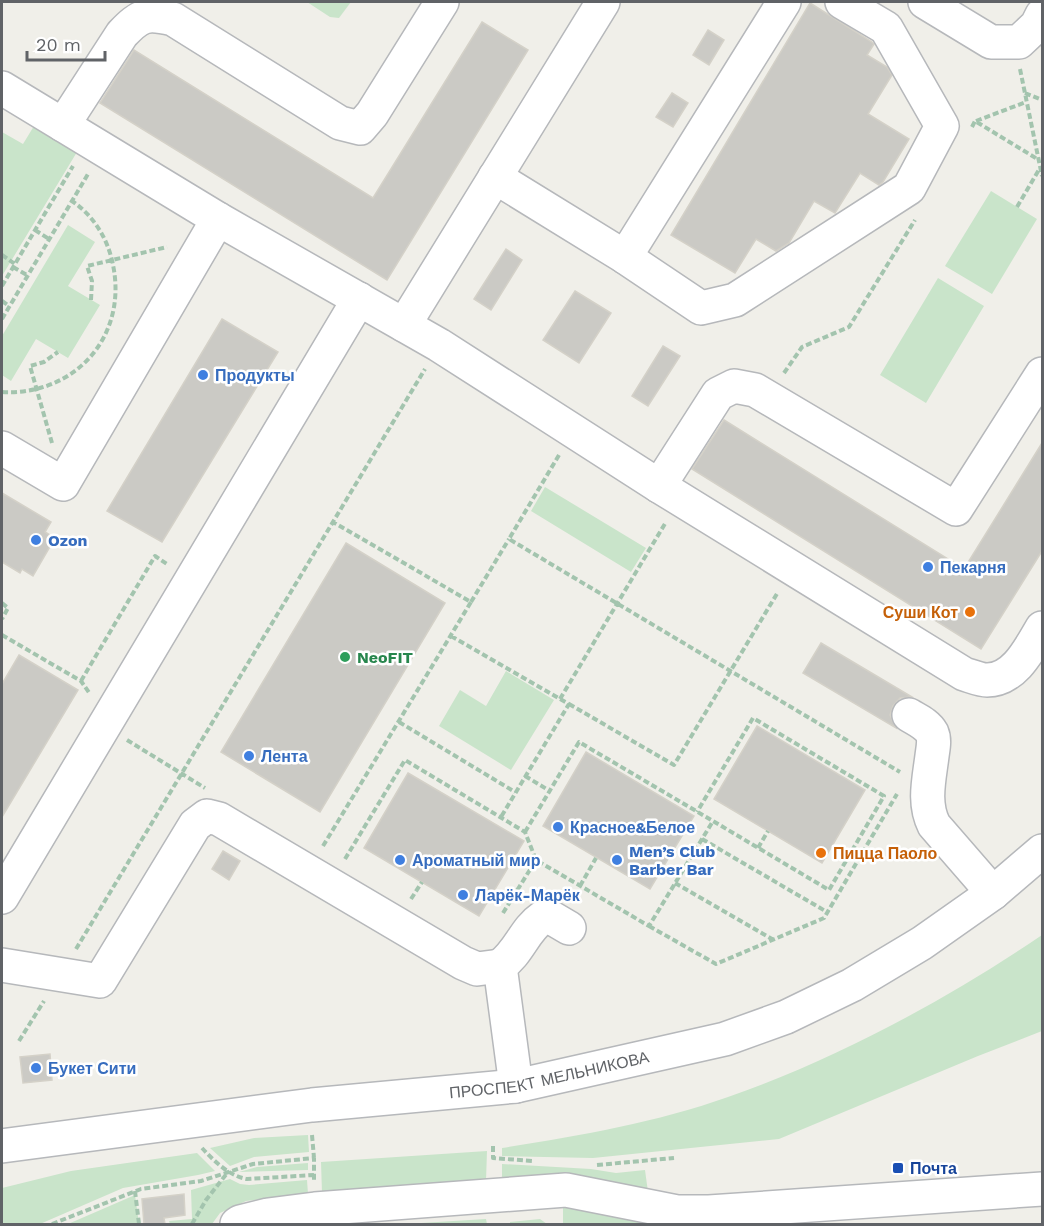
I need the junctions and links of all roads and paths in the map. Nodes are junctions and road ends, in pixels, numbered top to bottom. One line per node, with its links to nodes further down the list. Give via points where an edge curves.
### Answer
1 (442, 2): 6 (street, via 360,128 340,123)
2 (603, 2): 18 (street)
3 (784, 2): 27 (street)
4 (842, 2): 27 (street, via 886,28 942,126 909,188 735,300 701,308)
5 (925, 2): 8 (street, via 991,42)
6 (150, 8): 15 (street, via 122,34)
7 (1042, 15): 8 (street)
8 (1019, 42): 10 (path)
9 (2, 88): 15 (street)
10 (1024, 93): 11 (path); 12 (path)
11 (1042, 100)
12 (1026, 102): 13 (path); 16 (path)
13 (975, 122): 14 (path); 16 (path)
14 (969, 131)
15 (85, 139): 20 (path); 23 (street); 24 (path)
16 (1039, 160): 17 (path)
17 (1040, 167): 19 (path); 21 (path)
18 (495, 177): 27 (street); 37 (street)
19 (1042, 177)
20 (72, 201): 25 (path); 28 (path, via 93,220)
21 (1017, 207)
22 (915, 219): 43 (path, via 849,327 802,347)
23 (213, 228): 28 (path); 32 (street); 46 (street)
24 (35, 230): 25 (path); 29 (path)
25 (49, 239): 30 (path)
26 (2, 255): 29 (path)
27 (625, 257)
28 (112, 260): 33 (path, via 87,266 92,281); 41 (path, via 116,294 102,342 76,370)
29 (14, 265): 30 (path); 31 (path)
30 (27, 275): 35 (path)
31 (2, 286)
32 (359, 298): 37 (street); 63 (street)
33 (91, 300)
34 (2, 301): 35 (path)
35 (9, 306): 36 (path)
36 (2, 319)
37 (404, 326): 38 (street)
38 (439, 345): 44 (street); 48 (path)
39 (58, 352): 41 (path, via 30,366)
40 (1042, 374): 43 (street, via 956,509)
41 (37, 389): 42 (path); 46 (path)
42 (2, 392)
43 (768, 398): 47 (street, via 755,390 734,386 718,394)
44 (573, 431): 47 (street); 49 (path)
45 (2, 448): 46 (street)
46 (63, 484)
47 (670, 493): 50 (street); 53 (path)
48 (333, 522): 51 (path); 64 (path)
49 (509, 539): 51 (path); 53 (path)
50 (792, 568): 55 (street, via 964,674 987,680 1007,675 1023,659); 58 (path)
51 (471, 602): 57 (path)
52 (2, 603): 54 (path, via 8,608)
53 (618, 603): 58 (path); 59 (path)
54 (2, 619)
55 (1042, 628)
56 (2, 635): 63 (path, via 81,681 97,702)
57 (451, 636): 59 (path); 62 (path)
58 (730, 671): 60 (path, via 674,765); 66 (path)
59 (560, 699): 60 (path)
60 (569, 704): 65 (path)
61 (909, 716): 84 (street, via 925,724 934,742 928,814)
62 (399, 722): 69 (path); 78 (path)
63 (105, 726): 64 (path); 85 (street)
64 (182, 774): 93 (path)
65 (525, 776): 68 (path); 69 (path)
66 (907, 776)
67 (902, 786): 87 (path)
68 (549, 791): 70 (path, via 579,742); 74 (path)
69 (515, 792): 71 (path)
70 (697, 812): 72 (path); 76 (path, via 753,718 884,796 829,890)
71 (501, 817): 74 (path); 80 (path, via 405,760)
72 (713, 821): 75 (path); 76 (path)
73 (768, 831): 76 (path)
74 (525, 832): 83 (path, via 536,860)
75 (702, 839): 82 (path); 87 (path)
76 (758, 848)
77 (1042, 851): 84 (street, ПРОСПЕКТ МЕЛЬНИКОВА)
78 (318, 855)
79 (596, 858): 83 (path)
80 (340, 868)
81 (422, 882): 86 (path)
82 (675, 883): 88 (path); 90 (path)
83 (580, 885): 88 (path)
84 (993, 893): 95 (street, ПРОСПЕКТ МЕЛЬНИКОВА, via 922,943 852,985 786,1017 725,1040)
85 (2, 897)
86 (406, 908)
87 (827, 912): 90 (path, via 824,918)
88 (649, 926): 90 (path, via 716,964)
89 (569, 928): 92 (street, via 543,916 532,924 511,958)
90 (773, 939)
91 (2, 965): 93 (street)
92 (500, 966): 93 (street, via 477,969 463,963 219,819 207,816 195,825 100,981); 95 (street)
93 (60, 974): 94 (path)
94 (19, 1041)
95 (516, 1086): 96 (street, ПРОСПЕКТ МЕЛЬНИКОВА)
96 (178, 1122): 98 (street, ПРОСПЕКТ МЕЛЬНИКОВА); 102 (path)
97 (312, 1135): 99 (path)
98 (9, 1138)
99 (314, 1158): 102 (path, via 253,1164); 103 (path)
100 (674, 1158): 101 (path)
101 (598, 1165)
102 (228, 1172): 103 (path, via 247,1179); 106 (path, via 201,1181); 109 (path)
103 (314, 1175): 104 (path)
104 (314, 1184)
105 (1042, 1189): 110 (street, via 709,1212 677,1212 566,1190 315,1209)
106 (135, 1191): 107 (path); 108 (path)
107 (52, 1224)
108 (139, 1224)
109 (192, 1224)
110 (237, 1224)

